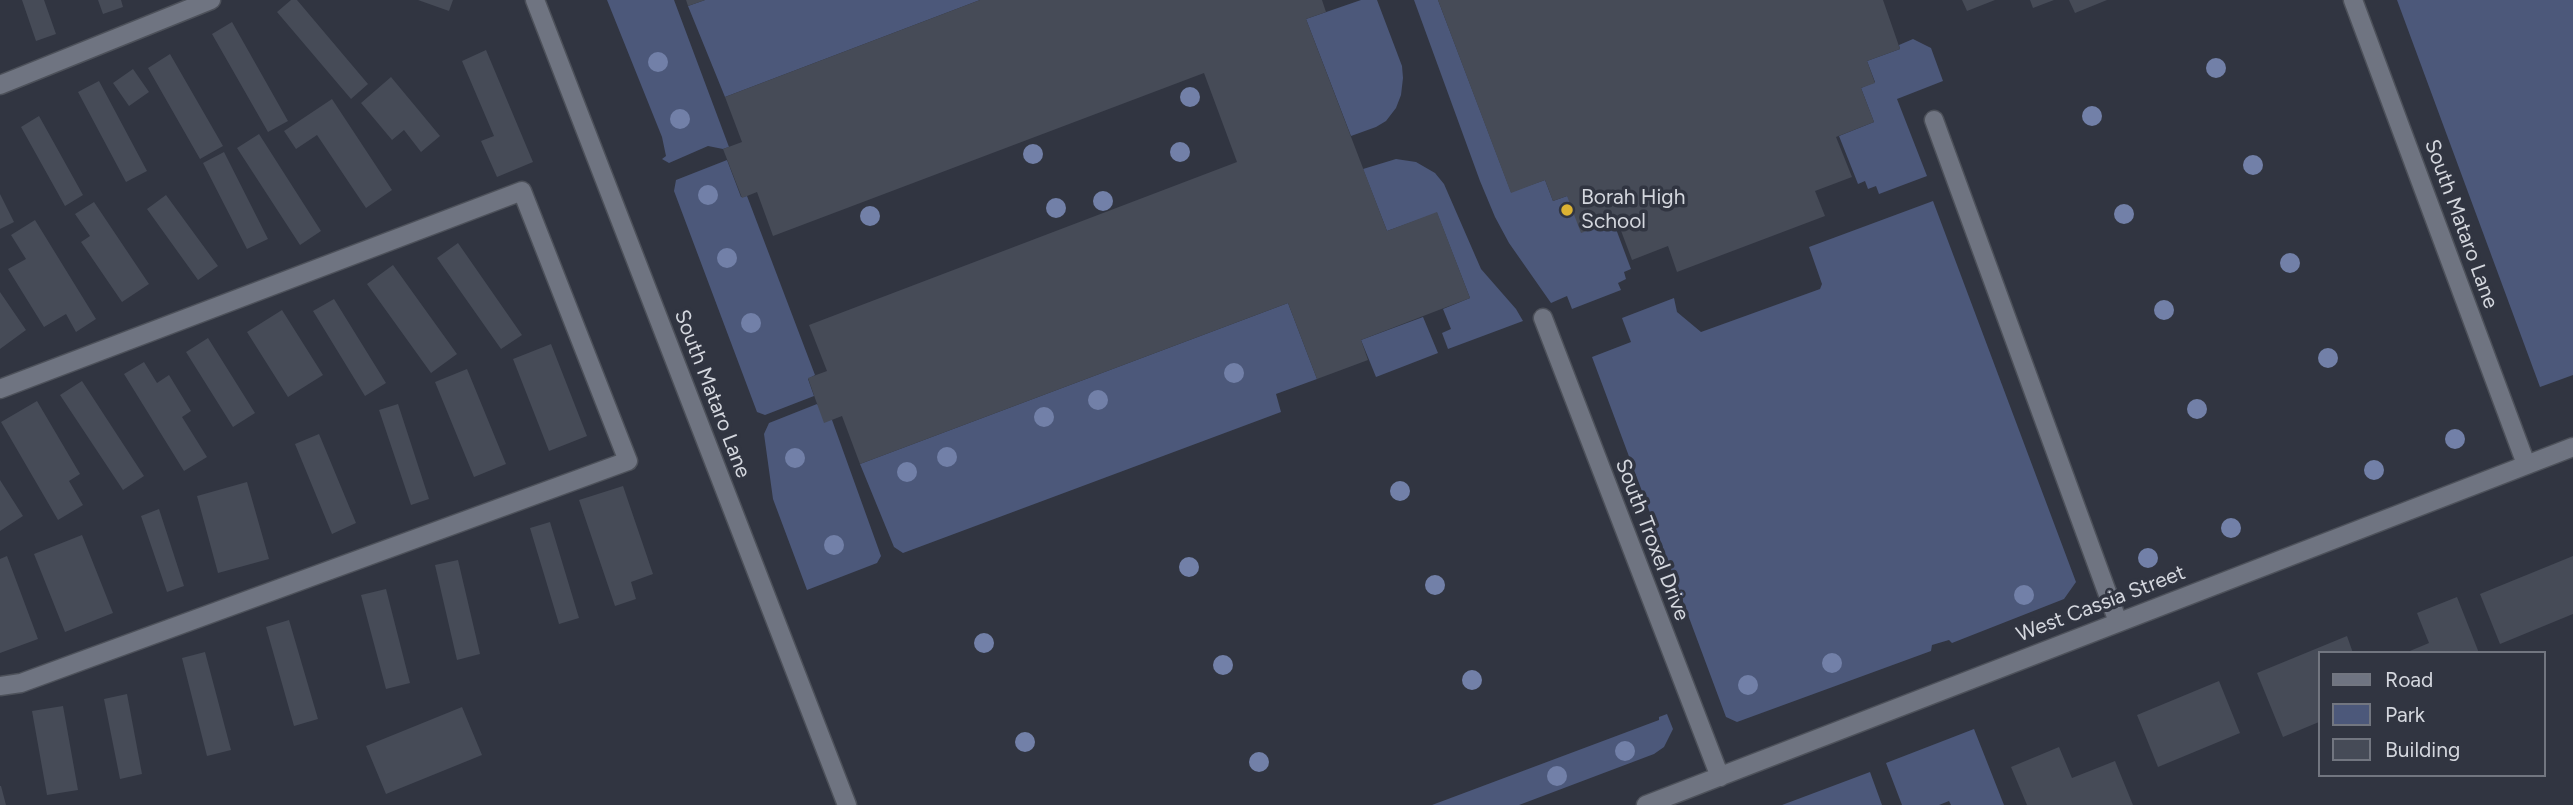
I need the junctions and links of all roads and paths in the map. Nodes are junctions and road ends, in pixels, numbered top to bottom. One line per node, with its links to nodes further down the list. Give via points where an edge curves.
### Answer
1 (211, 0): 4 (street)
2 (535, 0): 13 (street, South Mataro Lane)
3 (2353, 0): 9 (street, South Mataro Lane)
4 (0, 85)
5 (1934, 120): 10 (street)
6 (1543, 318): 12 (street, South Troxel Drive)
7 (0, 389): 11 (street, via 522,191 628,461 21,683)
8 (2573, 447): 9 (street, West Cassia Street)
9 (2526, 464): 10 (street, West Cassia Street)
10 (2118, 622): 12 (street, West Cassia Street)
11 (0, 686)
12 (1720, 777): 14 (street, West Cassia Street)
13 (847, 805)
14 (1646, 805)

